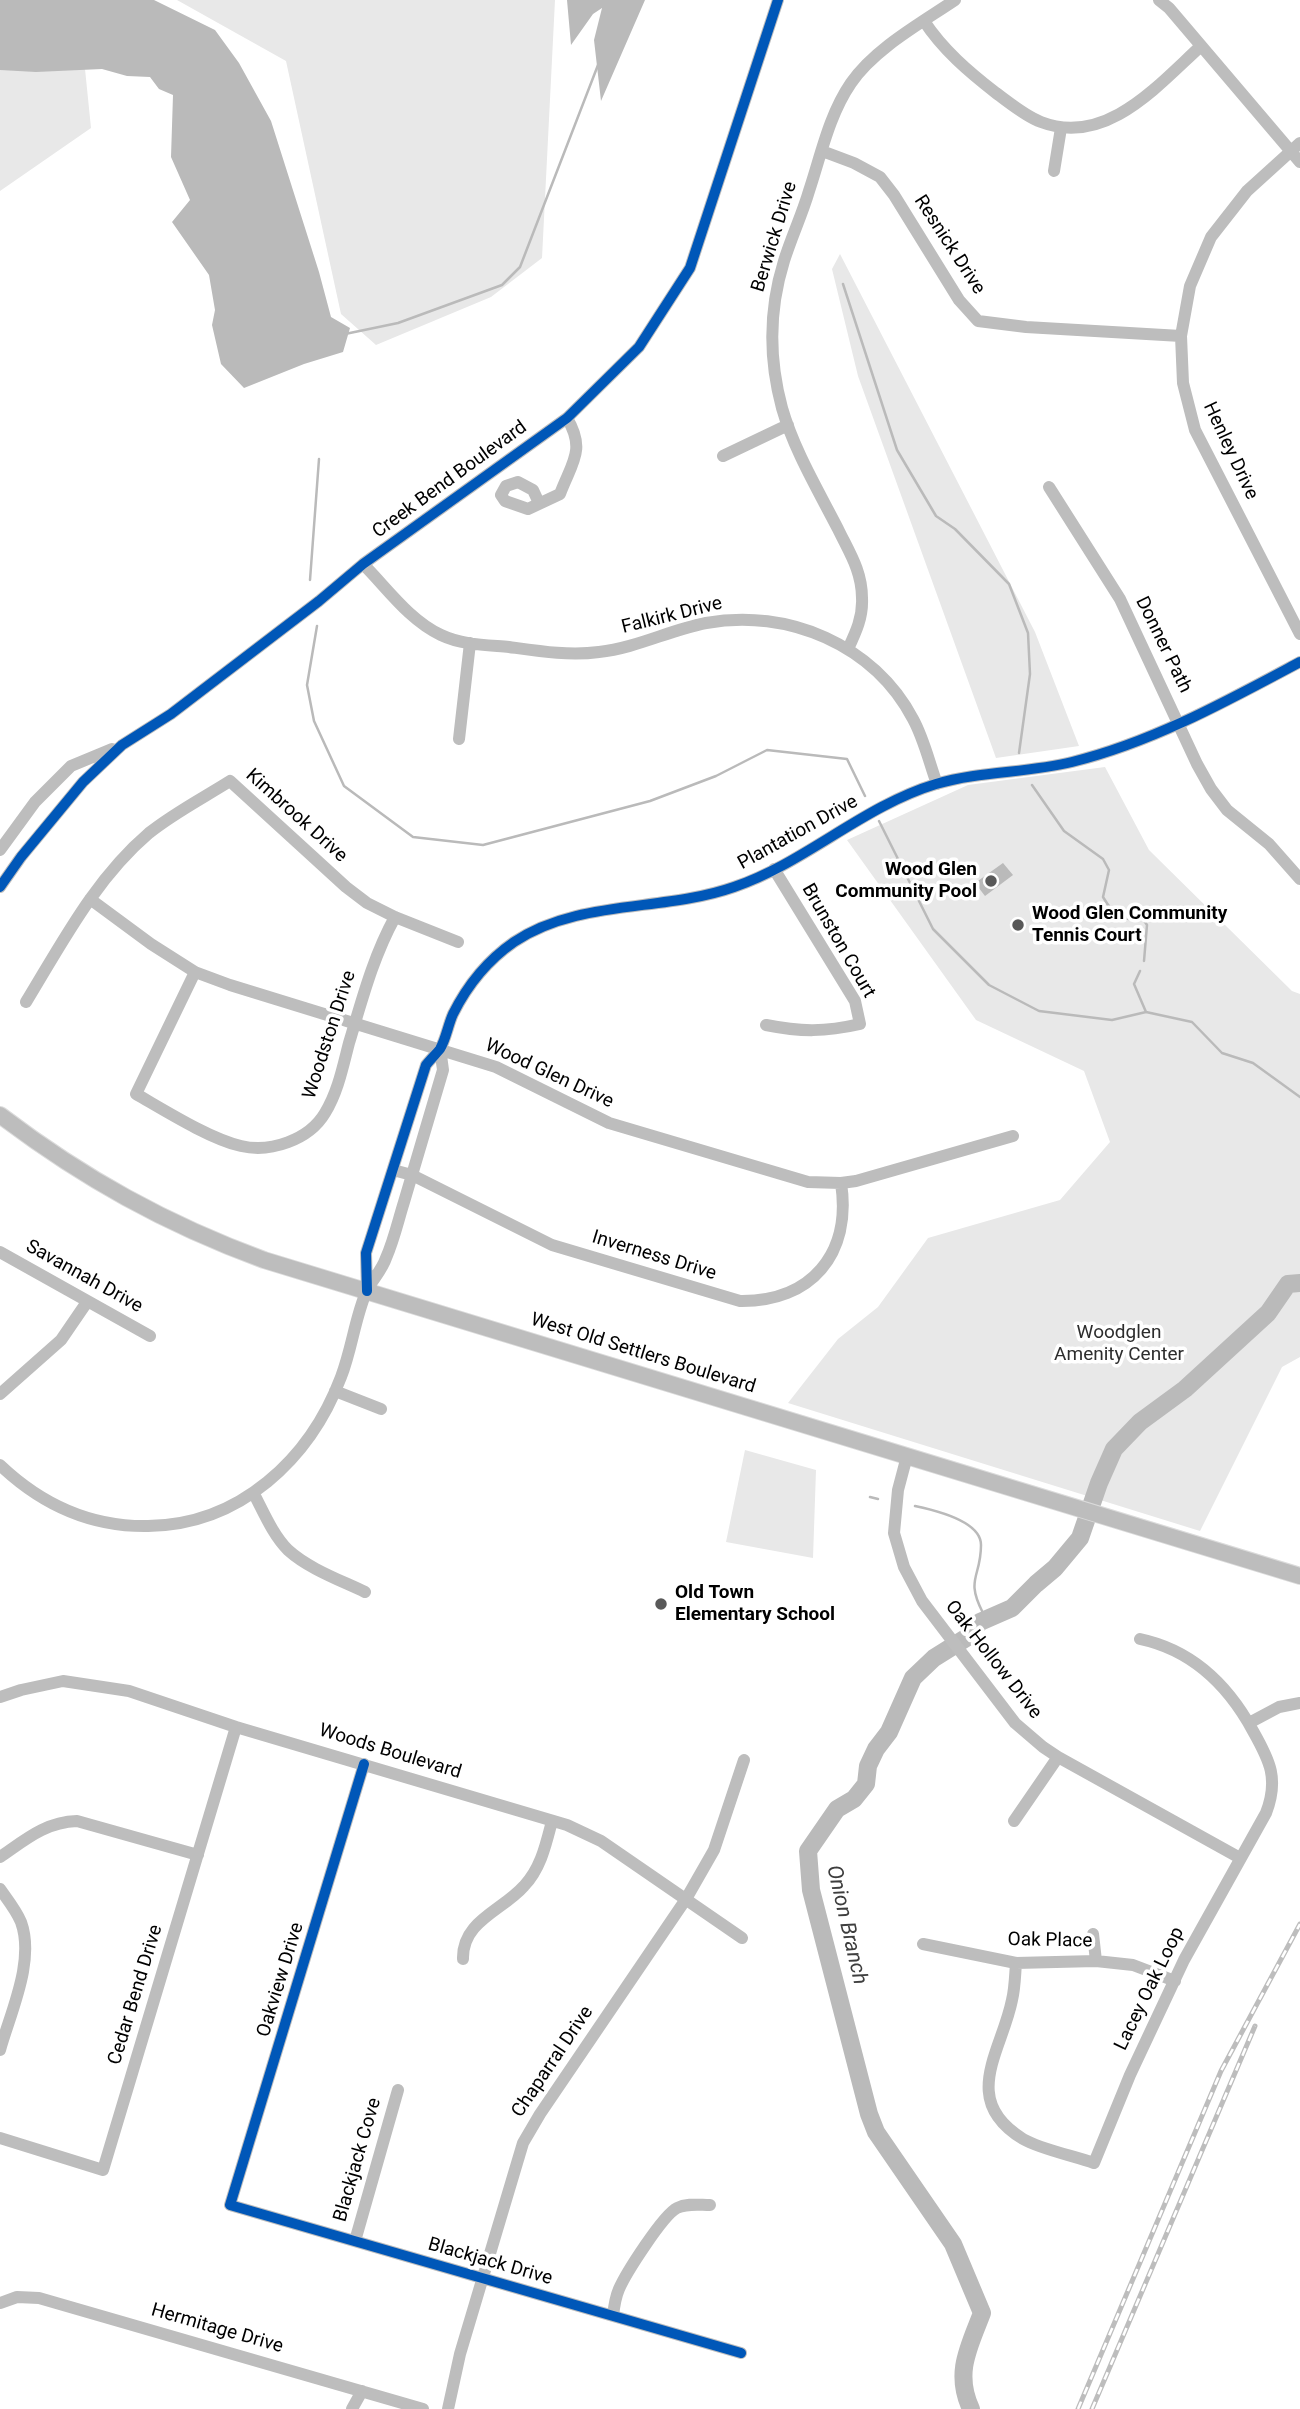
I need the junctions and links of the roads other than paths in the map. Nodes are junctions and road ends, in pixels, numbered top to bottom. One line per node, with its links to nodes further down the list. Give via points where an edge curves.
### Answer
1 (778, 0): 12 (street, Creek Bend Boulevard, via 690,268 639,346)
2 (955, 0): 4 (street, Berwick Drive)
3 (1159, 0): 5 (street)
4 (924, 21): 6 (street, via 945,49 984,83 1022,112); 8 (street, Berwick Drive, via 880,53 852,82)
5 (1201, 46): 6 (street, via 1119,116 1097,125); 7 (street)
6 (1061, 128): 10 (street)
7 (1295, 147): 9 (street); 11 (street, Henley Drive, via 1247,191 1211,237 1190,286)
8 (822, 152): 11 (street, Resnick Drive, via 880,177 959,300 978,321); 13 (street, Berwick Drive, via 785,258 774,310 774,364)
9 (1300, 162)
10 (1054, 171)
11 (1181, 336): 18 (street, Henley Drive, via 1183,383 1195,430)
12 (567, 418): 16 (street, via 577,435 578,448 560,494); 17 (street, Creek Bend Boulevard)
13 (788, 425): 14 (street); 20 (street, Berwick Drive, via 853,555 860,579 860,621)
14 (723, 456)
15 (1049, 487): 22 (street, Donner Path, via 1120,599)
16 (539, 503)
17 (363, 564): 19 (street, Falkirk Drive, via 414,618 443,636); 24 (street, Creek Bend Boulevard, via 171,714)
18 (1300, 634)
19 (470, 643): 20 (street, Falkirk Drive, via 598,652 706,624 759,620 810,631); 23 (street)
20 (848, 649): 25 (street, Falkirk Drive, via 882,676 904,704 921,736)
21 (1300, 662): 22 (street, Plantation Drive)
22 (1180, 724): 25 (street, Plantation Drive, via 1072,762); 29 (street, Donner Path, via 1211,789 1227,810 1269,844)
23 (459, 739)
24 (122, 745): 26 (street, Creek Bend Boulevard, via 71,766); 27 (street, Creek Bend Boulevard, via 83,782)
25 (937, 784): 28 (street, Plantation Drive, via 852,822)
26 (1, 845): 27 (street)
27 (21, 858): 30 (street, Creek Bend Boulevard)
28 (774, 869): 37 (street, Brunston Court, via 855,1001 860,1024 799,1031); 38 (street, Plantation Drive, via 716,893 579,916 530,933 500,952 471,985)
29 (1300, 879)
30 (0, 887)
31 (90, 899): 32 (street, Kimbrook Drive, via 111,870 150,832 230,781 346,887); 34 (street, Wood Glen Drive); 35 (street, Kimbrook Drive)
32 (395, 917): 33 (street, Kimbrook Drive); 36 (street, Woodston Drive, via 373,965)
33 (458, 942)
34 (195, 972): 36 (street, Wood Glen Drive); 36 (street, Woodston Drive, via 136,1094 240,1146 265,1149 297,1138 320,1121 336,1091)
35 (26, 1002)
36 (355, 1023): 38 (street, Wood Glen Drive)
37 (766, 1025)
38 (440, 1048): 41 (street, Plantation Drive, via 426,1065); 42 (street, Plantation Drive, via 443,1070); 43 (street, Wood Glen Drive, via 496,1067 609,1123 789,1178)
39 (0, 1115): 45 (main road, West Old Settlers Boulevard, via 86,1175 181,1227 264,1260)
40 (1013, 1136): 43 (street, Wood Glen Drive)
41 (393, 1170): 42 (street, Inverness Drive); 45 (street, Plantation Drive, via 366,1253)
42 (412, 1175): 43 (street, Inverness Drive, via 551,1245 749,1301 784,1296 821,1269 839,1237 844,1200); 45 (street, Plantation Drive, via 386,1259)
43 (841, 1183)
44 (0, 1252): 46 (street, Savannah Drive)
45 (367, 1291): 48 (street, Plantation Drive); 51 (main road, West Old Settlers Boulevard)
46 (87, 1302): 47 (street, Savannah Drive); 49 (street, via 55,1346)
47 (150, 1336)
48 (335, 1391): 50 (street); 53 (street, Plantation Drive, via 297,1453)
49 (0, 1394)
50 (381, 1409)
51 (907, 1456): 54 (main road, West Old Settlers Boulevard); 61 (street, Oak Hollow Drive, via 894,1533 904,1567 922,1601 1015,1723)
52 (0, 1465): 53 (street, Plantation Drive, via 59,1507 123,1525 190,1522)
53 (254, 1494): 55 (street, via 287,1549)
54 (1300, 1576)
55 (365, 1592)
56 (1140, 1639): 59 (street, Lacey Oak Loop, via 1164,1646 1209,1672)
57 (0, 1697): 60 (street, Woods Boulevard, via 63,1681 129,1691)
58 (1300, 1703): 59 (street, via 1279,1707)
59 (1249, 1723): 68 (street, Lacey Oak Loop, via 1270,1762 1273,1788 1266,1812)
60 (236, 1727): 63 (street, Woods Boulevard); 66 (street, Cedar Bend Drive)
61 (1058, 1757): 65 (street); 68 (street, Oak Hollow Drive)
62 (744, 1760): 70 (street, Chaparral Drive, via 714,1850)
63 (364, 1764): 64 (street, Woods Boulevard); 81 (street, Oakview Drive)
64 (552, 1821): 70 (street, Woods Boulevard, via 601,1841); 74 (street, via 533,1875 513,1898 472,1928)
65 (1014, 1821)
66 (198, 1855): 67 (street, via 77,1821 44,1827); 80 (street, Cedar Bend Drive, via 103,2170)
67 (0, 1857)
68 (1240, 1858): 77 (street, Lacey Oak Loop)
69 (0, 1889): 78 (street, via 20,1920 26,1954)
70 (686, 1899): 72 (street, Woods Boulevard); 84 (street, Chaparral Drive, via 530,2129)
71 (1093, 1934): 75 (street)
72 (742, 1938)
73 (923, 1944): 76 (street, Oak Place)
74 (463, 1959)
75 (1096, 1961): 76 (street, Oak Place); 77 (street, Oak Place, via 1133,1965)
76 (1016, 1963): 77 (street, Lacey Oak Loop, via 1012,2001 988,2077 991,2103 1004,2124 1024,2140 1094,2163)
77 (1175, 1981)
78 (0, 2050)
79 (398, 2090): 83 (street, Blackjack Cove)
80 (0, 2138)
81 (230, 2205): 83 (street, Blackjack Drive)
82 (710, 2205): 86 (street, via 689,2204 666,2217 625,2279)
83 (355, 2241): 84 (street, Blackjack Drive)
84 (483, 2279): 86 (street, Blackjack Drive); 91 (street, Chaparral Drive)
85 (0, 2303): 88 (street, Hermitage Drive, via 17,2297 39,2298)
86 (612, 2316): 87 (street, Blackjack Drive)
87 (741, 2353)
88 (362, 2391): 89 (street); 90 (street, Hermitage Drive)
89 (352, 2409)
90 (423, 2409)
91 (448, 2409)

